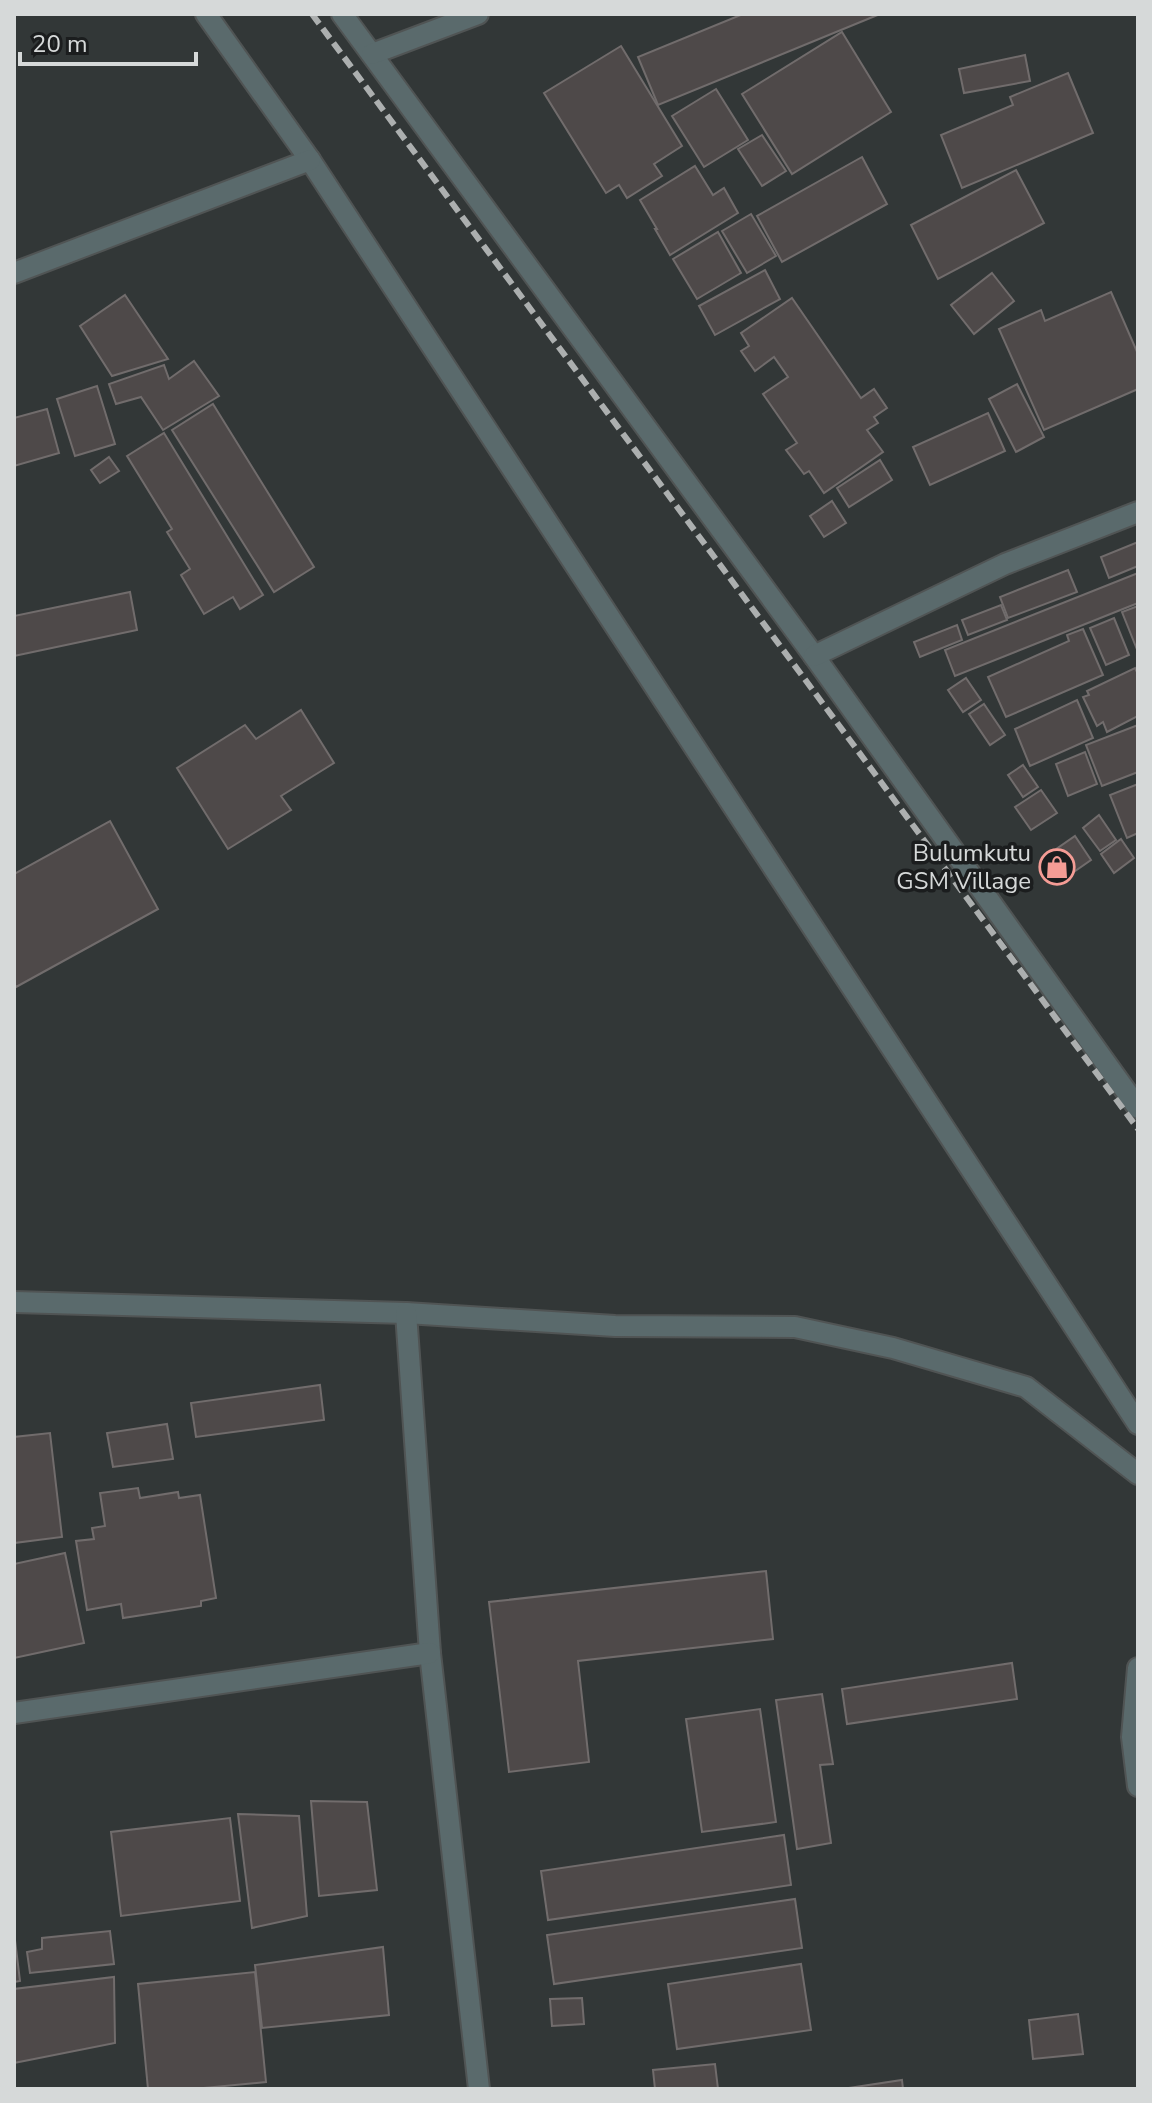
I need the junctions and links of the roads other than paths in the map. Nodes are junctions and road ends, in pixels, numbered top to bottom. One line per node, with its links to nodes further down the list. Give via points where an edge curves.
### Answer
1 (206, 14): 5 (street)
2 (342, 14): 4 (street)
3 (478, 14): 4 (street)
4 (372, 54): 8 (street)
5 (310, 160): 6 (street); 12 (street)
6 (14, 273)
7 (1138, 512): 8 (street, via 1005,564)
8 (814, 656): 9 (street)
9 (1138, 1108)
10 (14, 1302): 11 (street)
11 (406, 1313): 13 (street, via 615,1326 795,1327 893,1348 1026,1387); 14 (street)
12 (1138, 1424)
13 (1138, 1474)
14 (430, 1653): 16 (street); 18 (street)
15 (1138, 1668): 17 (street, via 1132,1737)
16 (14, 1713)
17 (1138, 1786)
18 (479, 2089)

